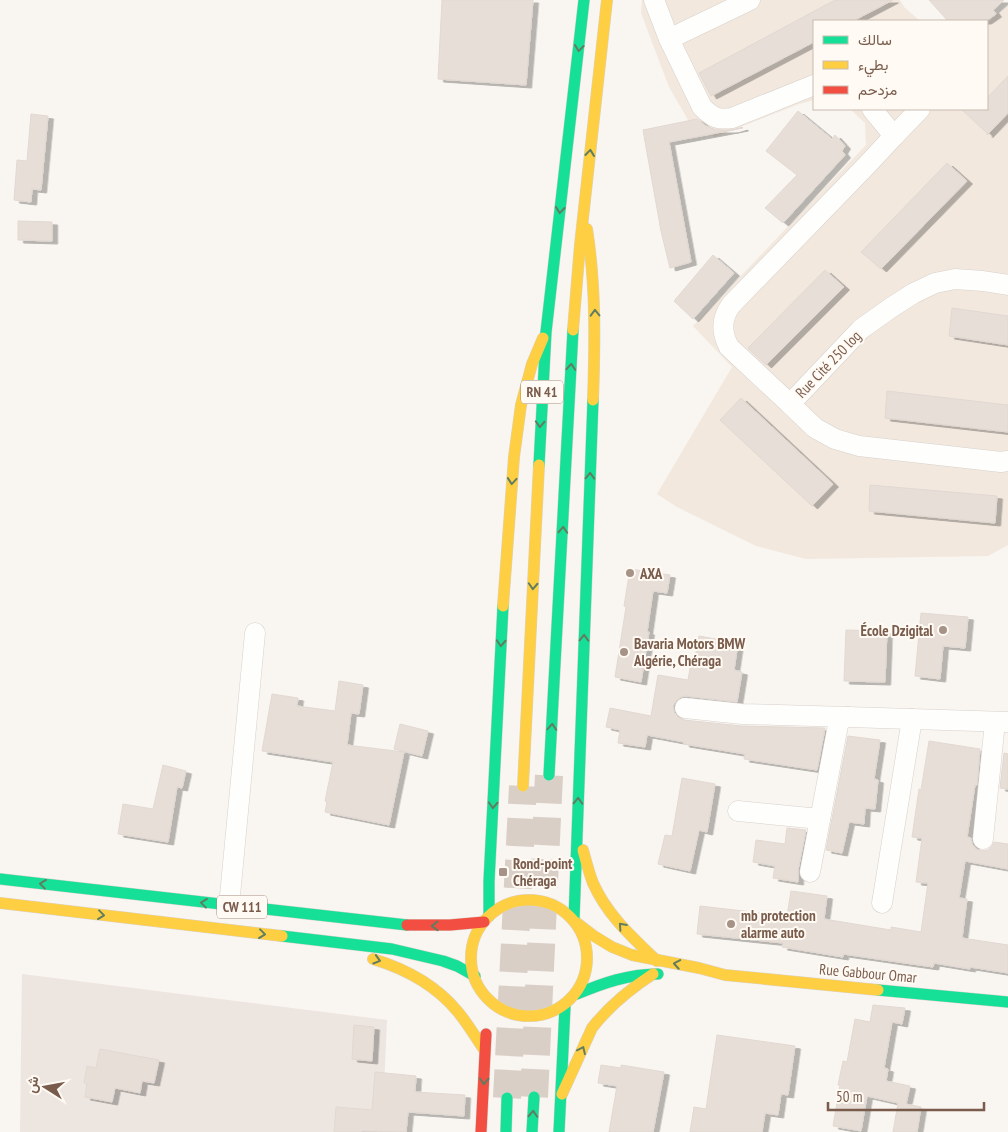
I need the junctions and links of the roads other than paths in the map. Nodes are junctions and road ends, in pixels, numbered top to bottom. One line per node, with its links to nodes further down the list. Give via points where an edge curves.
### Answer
1 (584, 0): 12 (main road, RN 41, one-way to 12)
2 (606, 0): 10 (main road, RN 41, one-way to 2)
3 (654, 0): 5 (street)
4 (750, 0): 5 (street)
5 (669, 39): 6 (street, via 702,108 721,119 732,118)
6 (813, 85)
7 (873, 110): 9 (street)
8 (919, 110): 9 (street, Rue Cité 250 log)
9 (894, 136): 13 (street, Rue Cité 250 log, via 725,313 724,338 729,348)
10 (584, 210): 20 (main road, RN 41, one-way to 10, via 573,325); 24 (main road, one-way to 10, via 595,319)
11 (1008, 285): 13 (street, Rue Cité 250 log, via 955,279 935,283 914,293 861,329)
12 (546, 332): 21 (main road, RN 41, one-way to 21); 31 (main road, one-way to 31, via 526,384 514,457)
13 (790, 404): 14 (street, via 815,428 835,440 859,446)
14 (1008, 461)
15 (255, 633): 30 (street)
16 (685, 708): 17 (street, via 742,714)
17 (848, 717): 18 (street); 23 (street, via 839,720)
18 (912, 719): 19 (street); 28 (street)
19 (1001, 722): 25 (street)
20 (549, 776)
21 (523, 786)
22 (738, 811): 23 (street)
23 (820, 819): 26 (street)
24 (578, 829): 32 (main road); 34 (main road, one-way to 24, via 606,906 589,872)
25 (983, 839)
26 (810, 872)
27 (0, 879): 30 (main road, CW 111, one-way to 27)
28 (882, 903)
29 (0, 904): 33 (main road, CW 111, one-way to 33)
30 (229, 906): 31 (main road, CW 111, one-way to 30, via 447,926 411,926)
31 (486, 919): 32 (main road, via 504,906 522,900 541,901 559,907); 37 (main road, via 474,942 472,964)
32 (576, 921): 34 (main road, Rue Gabbour Omar, via 612,947); 38 (main road, via 585,951 585,966)
33 (314, 940): 37 (main road, CW 111, via 409,952 443,960); 42 (main road, one-way to 42, via 391,964 419,978 454,1007)
34 (657, 961): 36 (main road, Rue Gabbour Omar, one-way to 34)
35 (653, 974): 36 (main road, Rue Gabbour Omar); 38 (main road, Rue Gabbour Omar, via 614,980); 43 (main road, one-way to 35, via 598,1020 620,997)
36 (725, 975): 40 (main road, Rue Gabbour Omar)
37 (475, 976): 39 (main road)
38 (577, 994): 41 (main road)
39 (487, 997): 41 (main road, via 516,1015 532,1017); 42 (main road)
40 (1008, 1002)
41 (565, 1007): 43 (main road)
42 (485, 1051): 46 (main road, one-way to 46)
43 (562, 1094): 49 (main road)
44 (534, 1096): 48 (main road, one-way to 44)
45 (507, 1098): 47 (main road)
46 (481, 1132)
47 (506, 1132)
48 (532, 1132)
49 (559, 1132)

